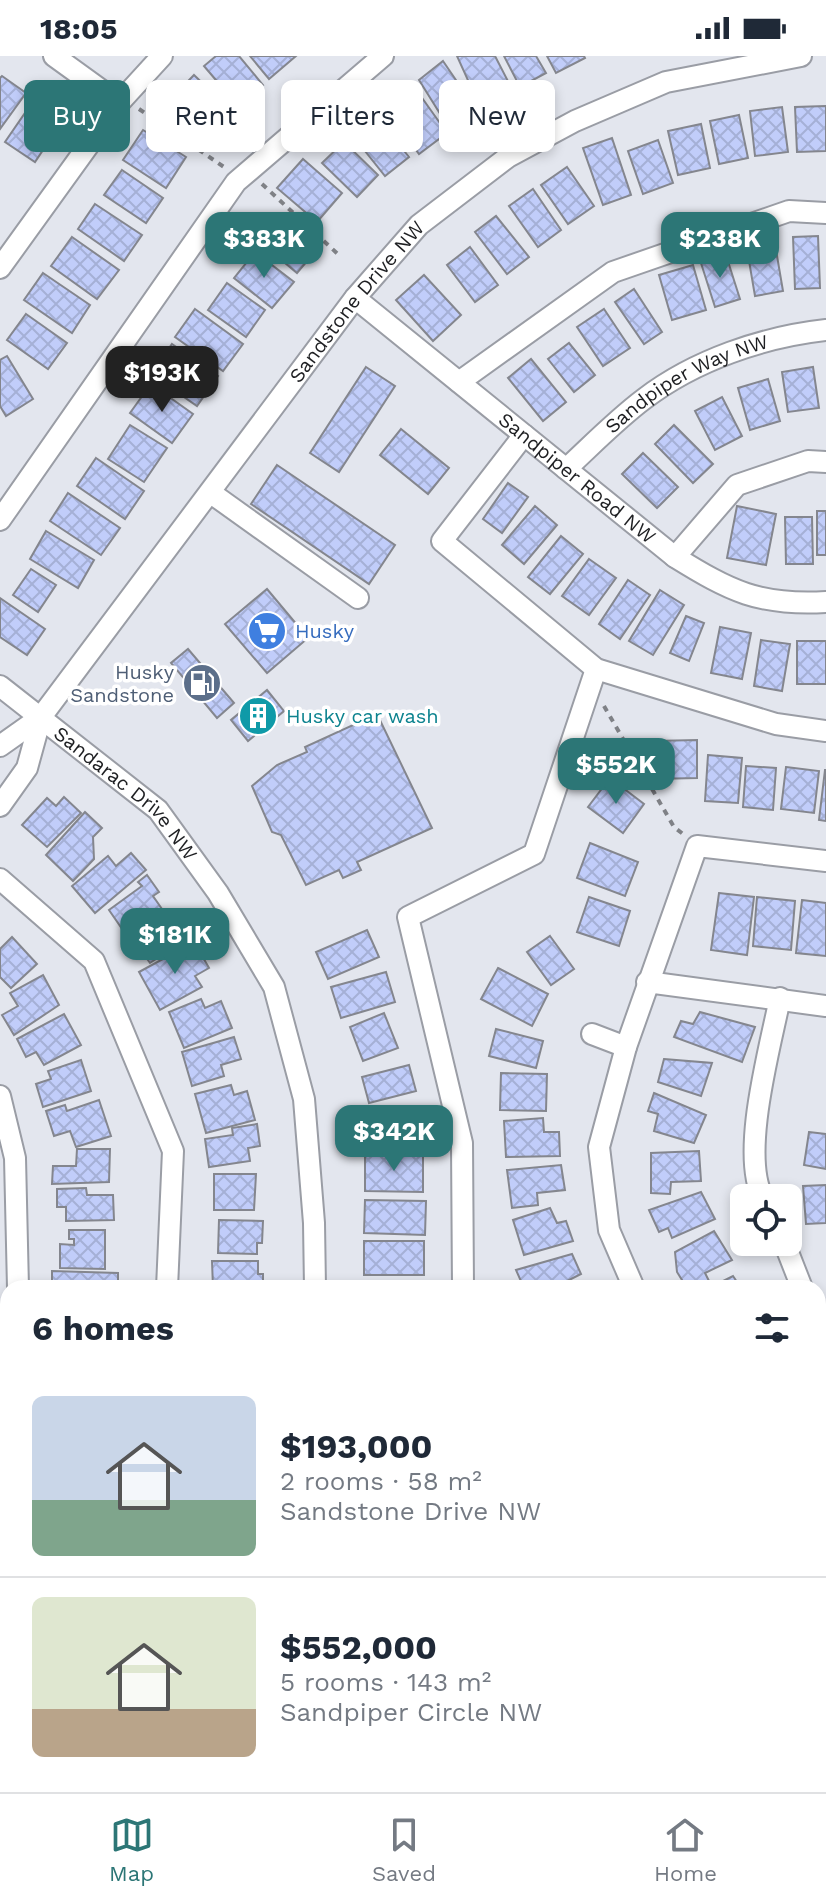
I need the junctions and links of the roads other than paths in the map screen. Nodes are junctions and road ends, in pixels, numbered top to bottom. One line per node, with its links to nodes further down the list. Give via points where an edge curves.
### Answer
1 (54, 56): 5 (street)
2 (162, 56): 6 (street)
3 (383, 56): 17 (street, via 243,174)
4 (801, 56): 10 (street, Sandstone Drive NW, via 666,82 508,157 419,225)
5 (90, 80)
6 (130, 102)
7 (91, 152): 9 (street)
8 (826, 213): 12 (street, via 789,211 613,272)
9 (0, 268)
10 (355, 298): 12 (street, Sandpiper Road NW); 16 (street, Sandstone Drive NW)
11 (826, 330): 15 (street, Sandpiper Way NW, via 783,335 727,353 645,398)
12 (459, 382): 13 (street, Sandpiper Road NW)
13 (524, 435): 15 (street, Sandpiper Road NW); 21 (street, via 442,541)
14 (826, 462): 18 (street, via 808,461 737,485)
15 (566, 469): 18 (street, Sandpiper Road NW)
16 (211, 493): 19 (street); 23 (street, Sandstone Drive NW)
17 (0, 520)
18 (675, 557): 20 (street, Sandpiper Road NW, via 730,591 794,604)
19 (358, 598)
20 (826, 602)
21 (593, 678): 24 (street, via 776,724); 40 (street, via 534,854 408,917 462,1143)
22 (0, 686): 23 (street, Sandarac Drive NW)
23 (41, 717): 25 (street); 26 (street, via 27,768); 39 (street, Sandarac Drive NW, via 158,810 218,893 274,987 304,1099)
24 (826, 731)
25 (0, 746)
26 (0, 806)
27 (826, 861): 29 (street, via 697,846)
28 (0, 879): 38 (street, via 94,961 173,1151)
29 (647, 982): 30 (street); 33 (street)
30 (780, 998): 31 (street); 35 (street, via 757,1116)
31 (826, 1006)
32 (592, 1034): 33 (street)
33 (626, 1047): 41 (street, via 599,1147 609,1230)
34 (0, 1096): 37 (street, via 15,1158)
35 (755, 1184)
36 (789, 1256): 42 (street)
37 (18, 1280)
38 (167, 1280)
39 (315, 1280)
40 (463, 1280)
41 (631, 1280)
42 (799, 1280)

